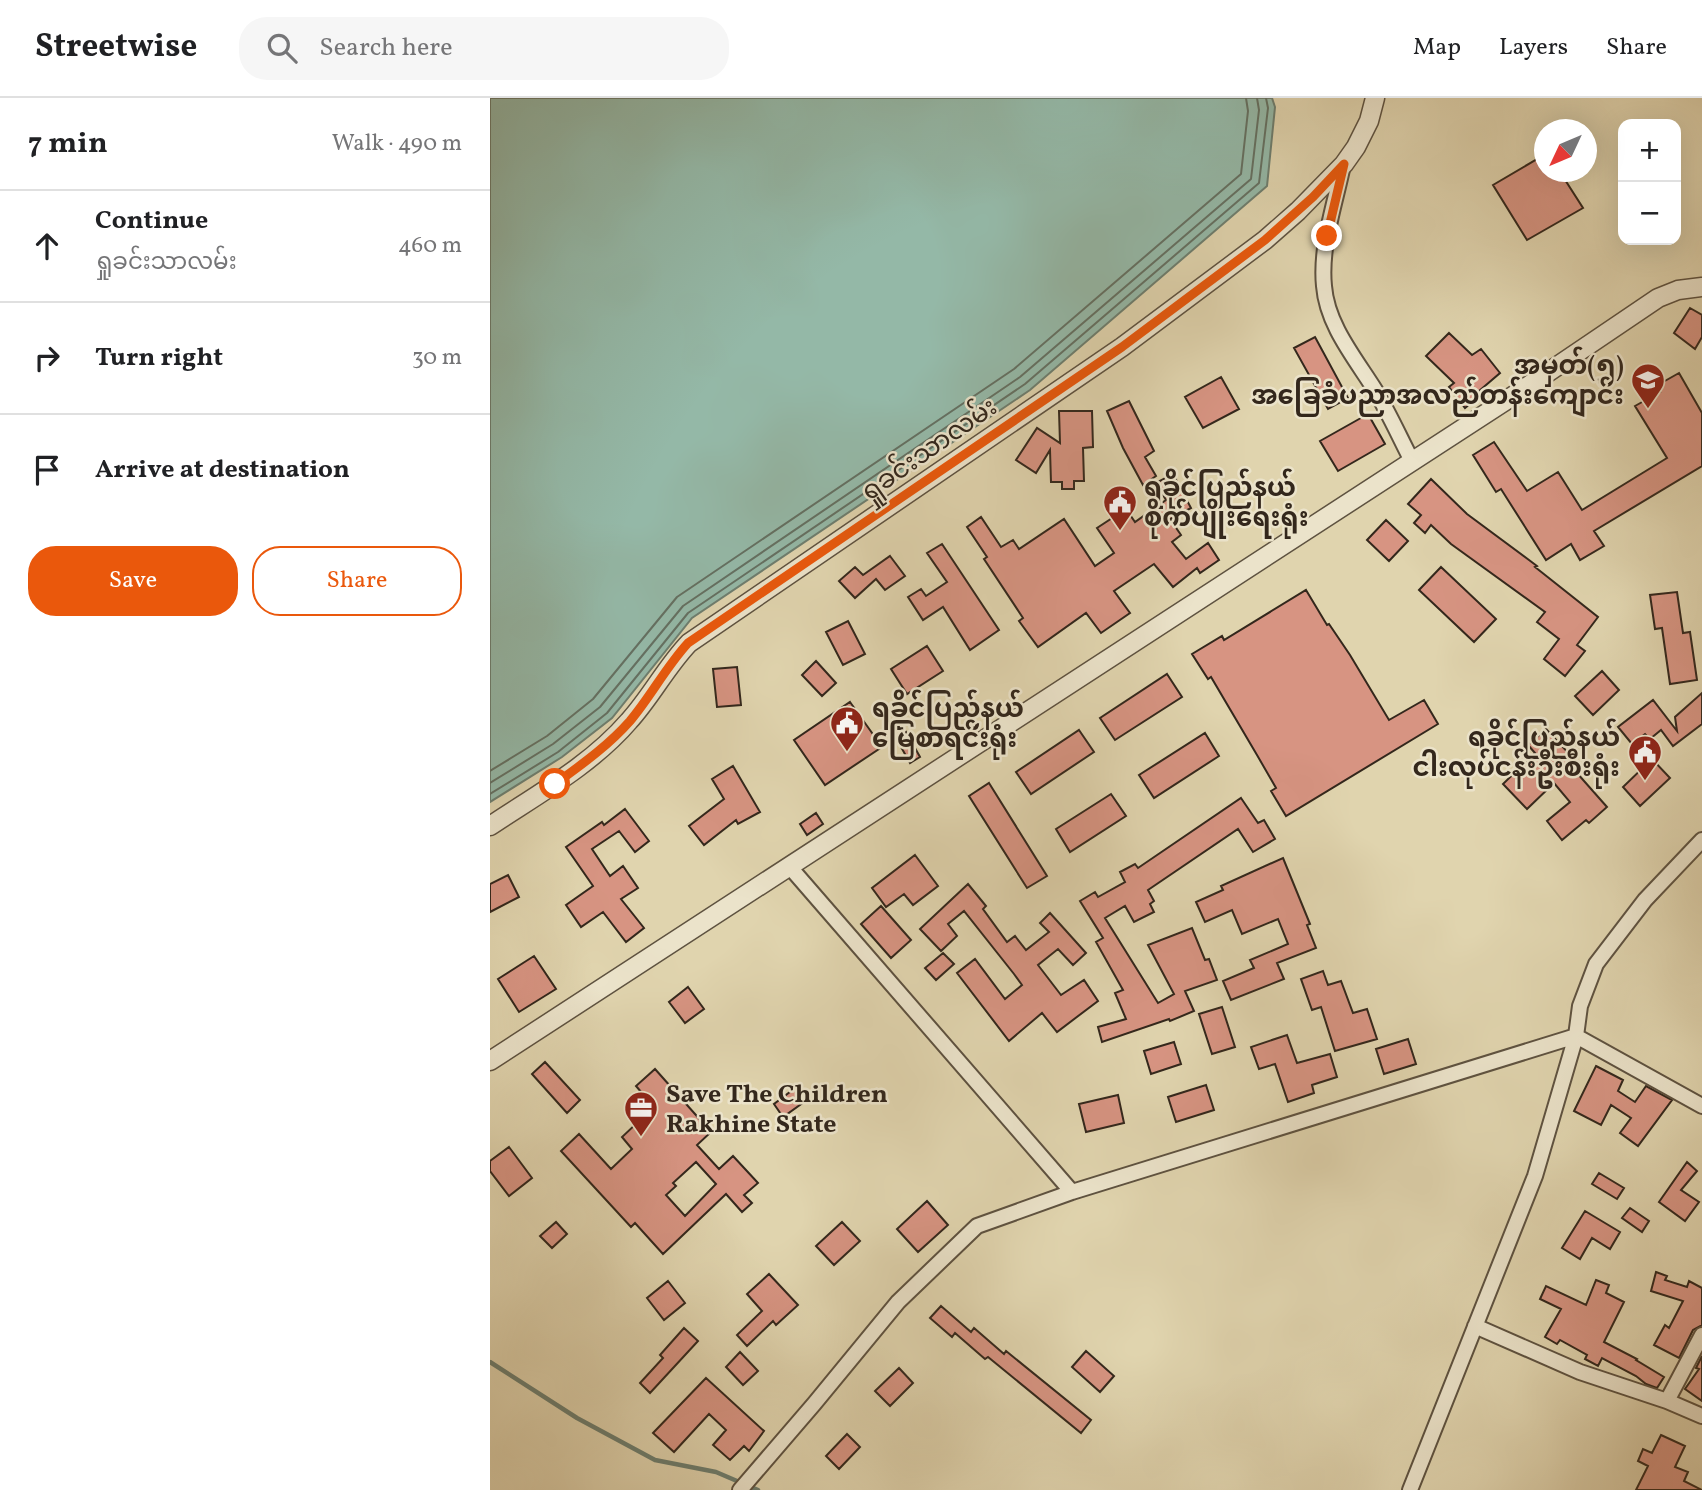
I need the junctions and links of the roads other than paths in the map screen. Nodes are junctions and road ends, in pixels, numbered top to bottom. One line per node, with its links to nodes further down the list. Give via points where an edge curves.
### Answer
1 (1375, 98): 2 (street, ရှုခင်းသာလမ်း, via 1356,147)
2 (1344, 164): 4 (street, via 1327,236 1326,301); 5 (street, ရှုခင်းသာလမ်း, via 1265,240 1122,347 688,643 613,738)
3 (1702, 287): 4 (street, via 1658,298)
4 (1412, 461): 7 (street)
5 (490, 826)
6 (1702, 840): 8 (street, via 1645,900 1596,964 1580,1006)
7 (789, 866): 9 (street); 11 (street)
8 (1576, 1036): 10 (street); 11 (street); 12 (street, via 1535,1176)
9 (490, 1062)
10 (1702, 1106)
11 (1072, 1192): 16 (street, via 977,1226 898,1302)
12 (1475, 1326): 14 (street, via 1580,1372); 17 (street)
13 (1702, 1335): 14 (street)
14 (1667, 1401): 15 (street)
15 (1702, 1416)
16 (740, 1490)
17 (1410, 1490)

